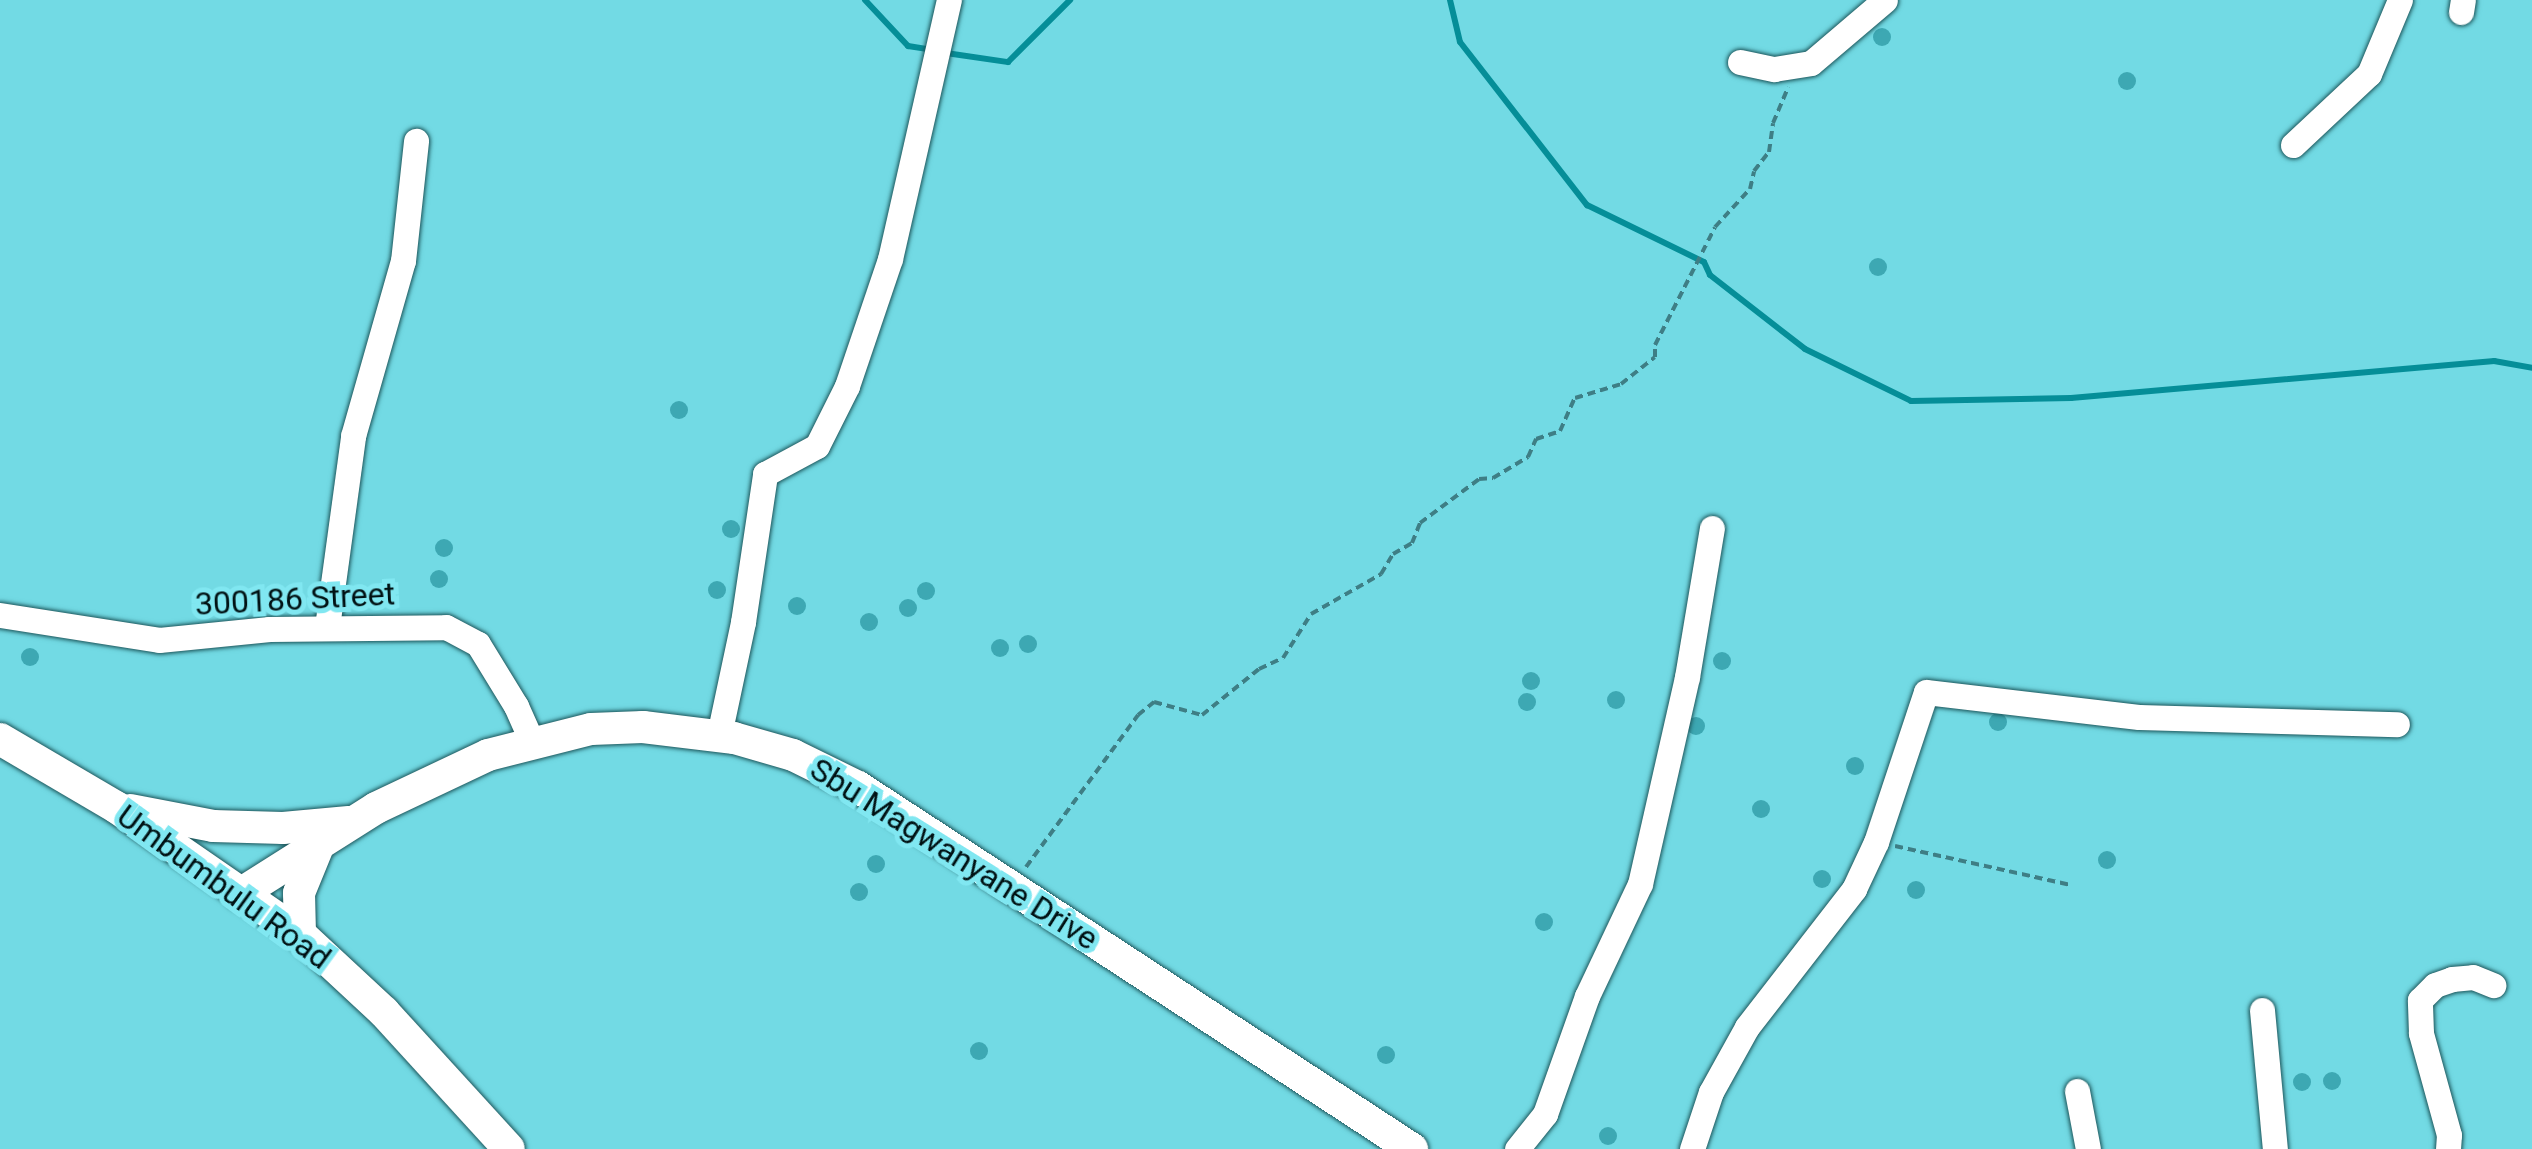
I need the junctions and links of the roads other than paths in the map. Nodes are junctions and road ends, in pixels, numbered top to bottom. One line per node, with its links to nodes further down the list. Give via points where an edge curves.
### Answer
1 (948, 0): 11 (street, via 890,259 854,368 817,446 765,474 744,622)
2 (1885, 0): 4 (street, via 1831,50 1796,68)
3 (2400, 0): 6 (street, via 2369,74)
4 (1740, 62)
5 (416, 141): 9 (street, via 403,261 353,436)
6 (2293, 145)
7 (1712, 528): 24 (street, via 1688,677 1640,884 1587,996 1544,1114)
8 (0, 615): 9 (street, 300186 Street, via 159,640)
9 (327, 627): 13 (street, 300186 Street, via 446,627 470,636)
10 (2397, 724): 25 (street, via 2139,717 1926,692 1854,889 1772,990 1722,1069)
11 (719, 735): 13 (main road, Sbu Magwanyane Drive, via 590,729); 23 (main road, Sbu Magwanyane Drive, via 793,755 858,788)
12 (0, 740): 14 (main road, Umbumbulu Road)
13 (532, 742): 15 (main road, Sbu Magwanyane Drive, via 429,780)
14 (116, 807): 15 (main road, via 214,826); 17 (main road, Umbumbulu Road)
15 (356, 821): 16 (main road, Sbu Magwanyane Drive)
16 (319, 844): 17 (main road, Sbu Magwanyane Drive); 18 (main road, via 300,893)
17 (240, 894): 18 (main road, Umbumbulu Road)
18 (300, 934): 22 (main road, Umbumbulu Road, via 384,1012)
19 (2493, 985): 28 (street, via 2452,978 2420,1000 2420,1033)
20 (2262, 1010): 27 (street)
21 (2077, 1091): 26 (street)
22 (510, 1149)
23 (1412, 1149)
24 (1517, 1149)
25 (1692, 1149)
26 (2088, 1149)
27 (2275, 1149)
28 (2448, 1149)

